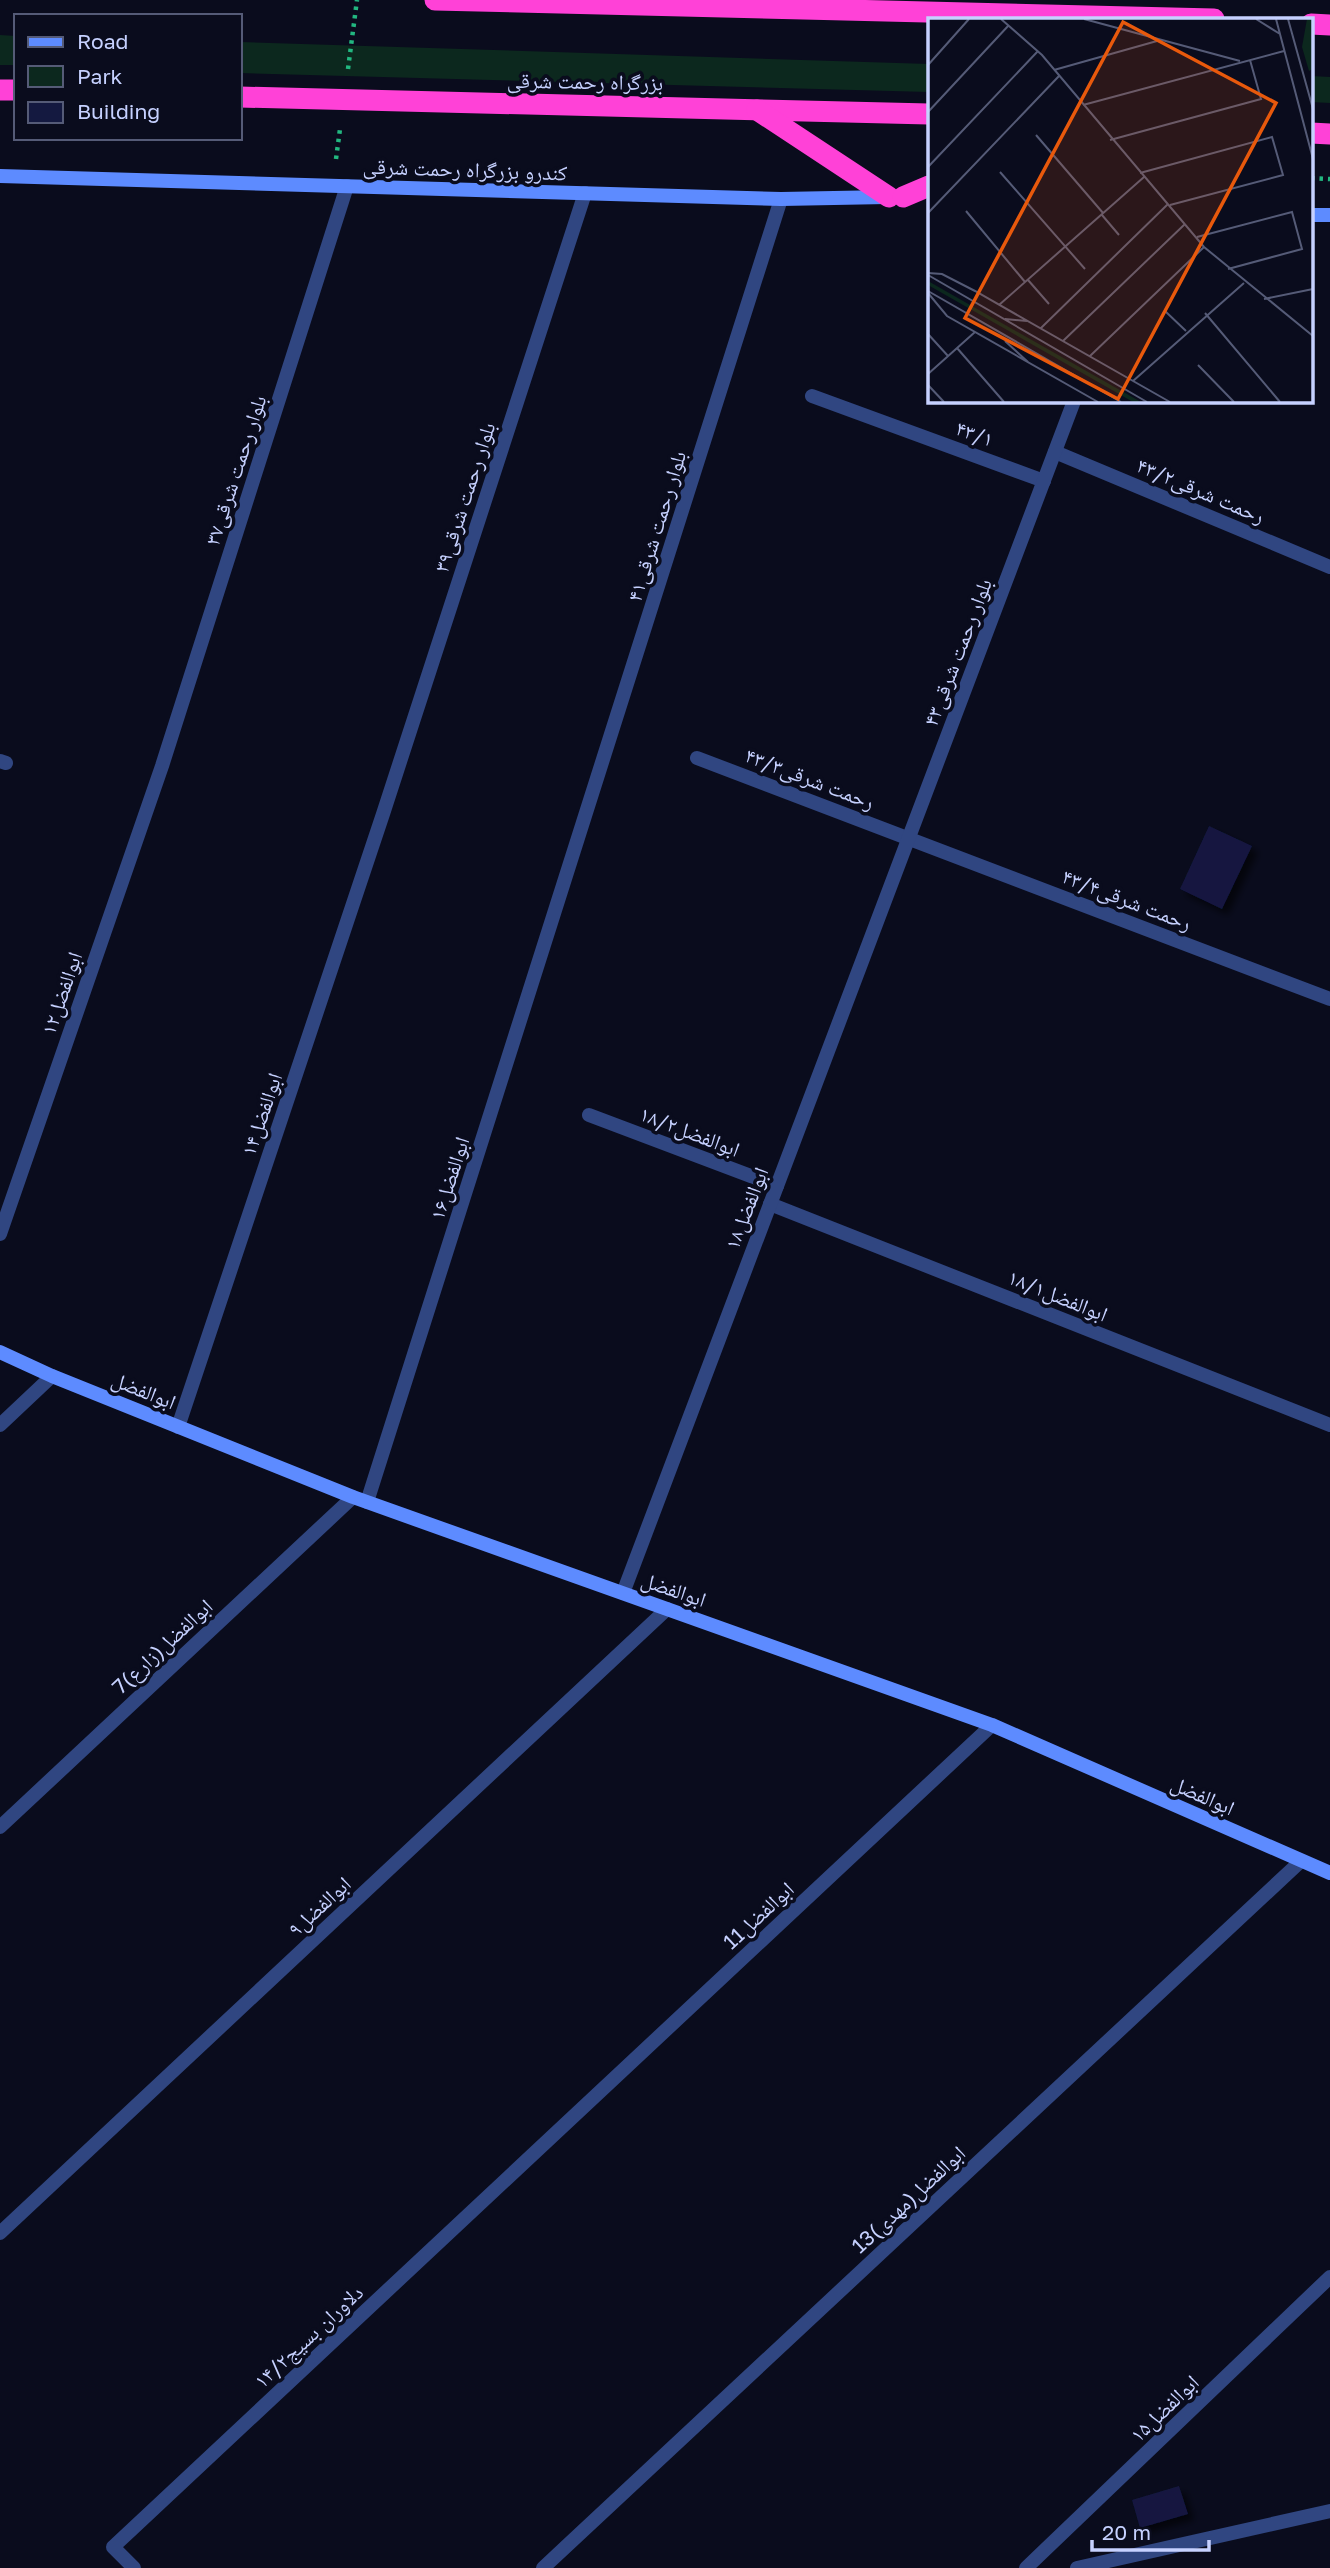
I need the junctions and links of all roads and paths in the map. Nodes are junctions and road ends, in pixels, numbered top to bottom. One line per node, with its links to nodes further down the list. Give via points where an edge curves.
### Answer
1 (435, 0): 3 (highway)
2 (1019, 0): 3 (highway)
3 (1075, 16): 4 (highway)
4 (1168, 18)
5 (1312, 24): 6 (highway)
6 (1330, 25)
7 (242, 97): 8 (highway, بزرگراه رحمت شرقی)
8 (757, 110): 9 (highway, بزرگراه رحمت شرقی); 18 (highway)
9 (928, 114)
10 (1312, 133): 11 (highway)
11 (1330, 134)
12 (0, 176): 15 (street, کندرو بزرگراه رحمت شرقی)
13 (1312, 178): 14 (path)
14 (1330, 179)
15 (347, 186): 17 (street, کندرو بزرگراه رحمت شرقی); 29 (street, بلوار رحمت شرقی۳۷)
16 (928, 186): 18 (highway)
17 (585, 193): 19 (street, کندرو بزرگراه رحمت شرقی); 30 (street, بلوار رحمت شرقی۳۹)
18 (896, 197): 19 (street, کندرو بزرگراه رحمت شرقی); 20 (street, کندرو بزرگراه رحمت شرقی)
19 (781, 199): 32 (street, بلوار رحمت شرقی۴۱)
20 (928, 199)
21 (1312, 215): 22 (street)
22 (1330, 215)
23 (812, 396): 26 (street, ۴۳/۱)
24 (1074, 402): 25 (street)
25 (1055, 452): 26 (street, بلوار رحمت شرقی۴۳); 27 (street, ۴۳/۲رحمت شرقی)
26 (1044, 481): 31 (street, بلوار رحمت شرقی۴۳)
27 (1330, 567)
28 (697, 758): 31 (street, ۴۳/۳رحمت شرقی)
29 (162, 766): 37 (street, ابوالفضل۱۲)
30 (383, 814): 42 (street, ابوالفضل۱۴)
31 (908, 838): 33 (street, ۴۳/۴رحمت شرقی); 35 (street, ابوالفضل۱۸)
32 (570, 866): 43 (street, ابوالفضل۱۶)
33 (1330, 999)
34 (589, 1115): 35 (street, ۱۸/۲ابوالفضل)
35 (777, 1186): 36 (street, ابوالفضل۱۸)
36 (770, 1204): 41 (street, ابوالفضل۱۸/۱); 44 (street, ابوالفضل۱۸)
37 (0, 1234)
38 (0, 1352): 39 (street, ابوالفضل)
39 (52, 1376): 40 (street); 42 (street, ابوالفضل)
40 (0, 1425)
41 (1330, 1425)
42 (178, 1427): 43 (street, ابوالفضل)
43 (360, 1499): 44 (street, ابوالفضل); 47 (street, 7ابوالفضل(زارع))
44 (623, 1593): 45 (street, ابوالفضل)
45 (667, 1609): 46 (street, ابوالفضل); 51 (street, ابوالفضل۹)
46 (992, 1725): 48 (street, ابوالفضل); 50 (street, 11ابوالفضل)
47 (0, 1827)
48 (1300, 1861): 49 (street, ابوالفضل); 55 (street, 13ابوالفضل(مهدی))
49 (1330, 1873)
50 (553, 2136): 54 (street, ۱۴/۲دلاوران بسیج, via 113,2547)
51 (0, 2233)
52 (1330, 2277): 56 (street, ابوالفضل۱۵)
53 (1330, 2511): 57 (street)
54 (134, 2568)
55 (543, 2568)
56 (1027, 2568)
57 (1077, 2568)

